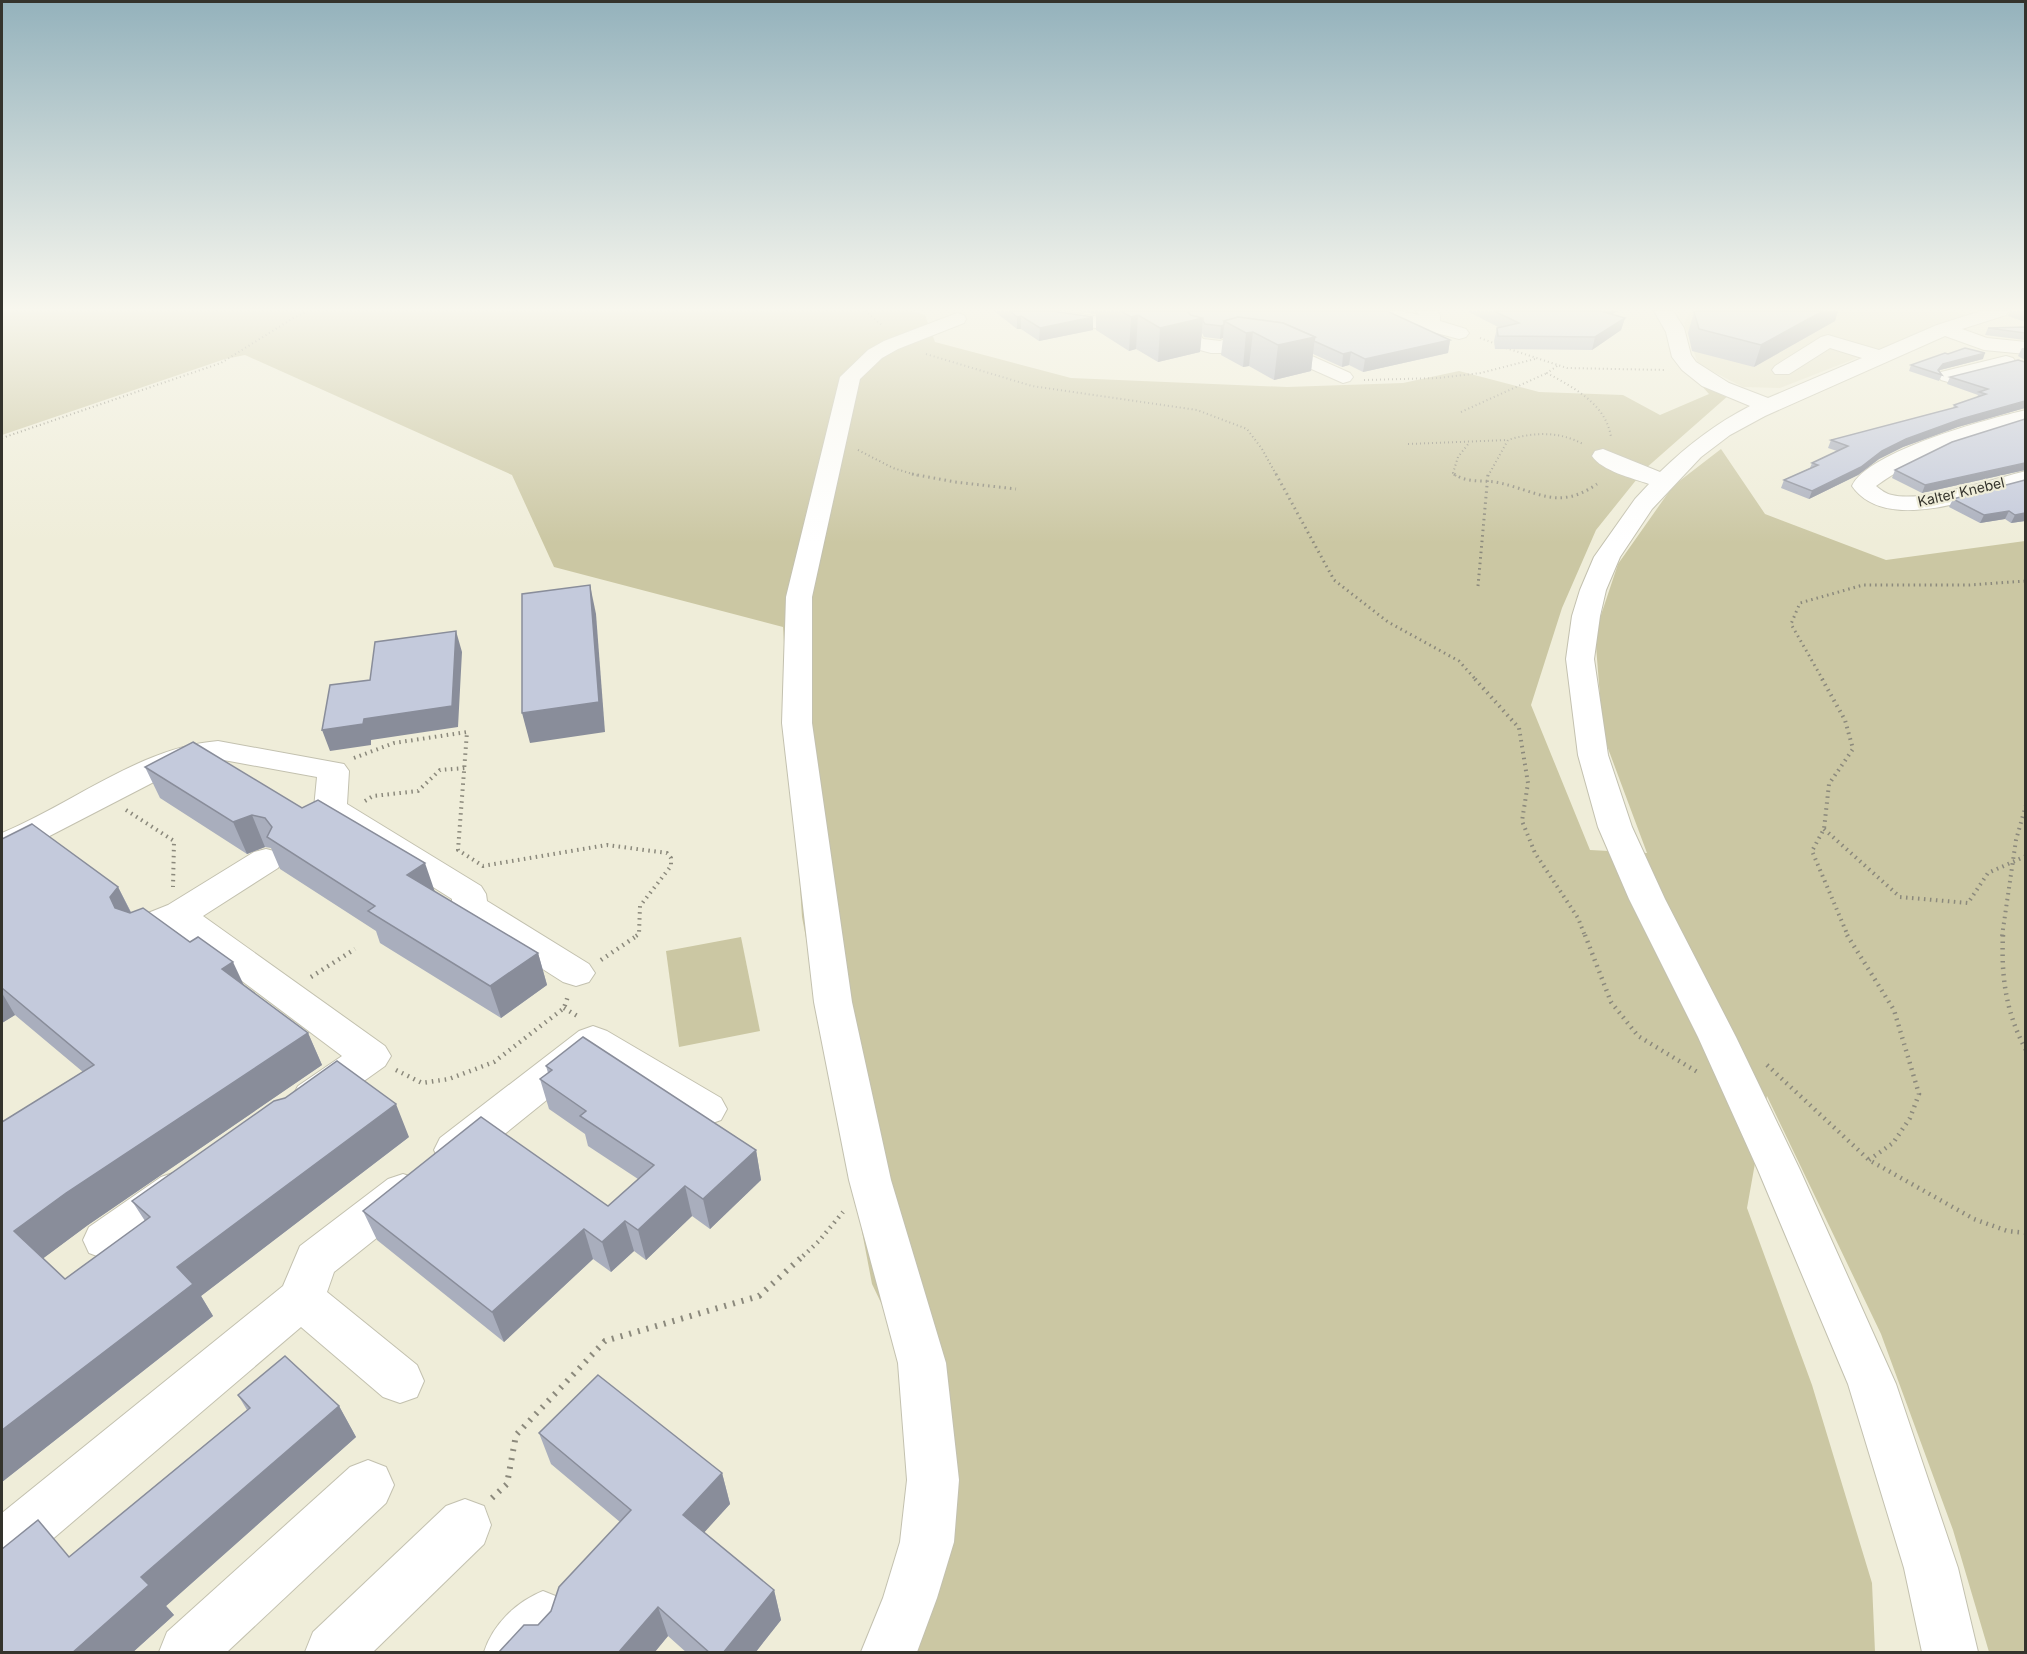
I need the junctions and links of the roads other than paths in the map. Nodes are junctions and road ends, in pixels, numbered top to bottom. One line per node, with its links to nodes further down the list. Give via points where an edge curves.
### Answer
1 (847, 388): 23 (street, via 799,597 797,723 832,1002 870,1180 922,1363 933,1480 927,1542)
2 (1719, 388): 4 (street)
3 (1810, 388): 4 (street)
4 (1770, 406): 8 (street, via 1722,430)
5 (2025, 416): 7 (street, Kalter Knebel, via 1919,450 1883,468 1864,486 1887,501 1915,503)
6 (1603, 456): 8 (street)
7 (2025, 478)
8 (1662, 481): 24 (street, via 1628,522 1600,573 1586,616 1580,659 1593,755 1619,837 1774,1160 1872,1384 1931,1568)
9 (2, 845): 11 (street, via 194,752 218,750 333,771 330,808 469,894 470,907)
10 (266, 860): 13 (street, via 174,916 372,1056)
11 (576, 974)
12 (707, 1108): 16 (street, via 593,1041 316,1260)
13 (284, 1117)
14 (207, 1168): 15 (street)
15 (105, 1240)
16 (301, 1299): 17 (street); 20 (street)
17 (399, 1382)
18 (368, 1485): 21 (street)
19 (465, 1525): 22 (street)
20 (2, 1547)
21 (187, 1653)
22 (333, 1653)
23 (889, 1653)
24 (1950, 1653)

